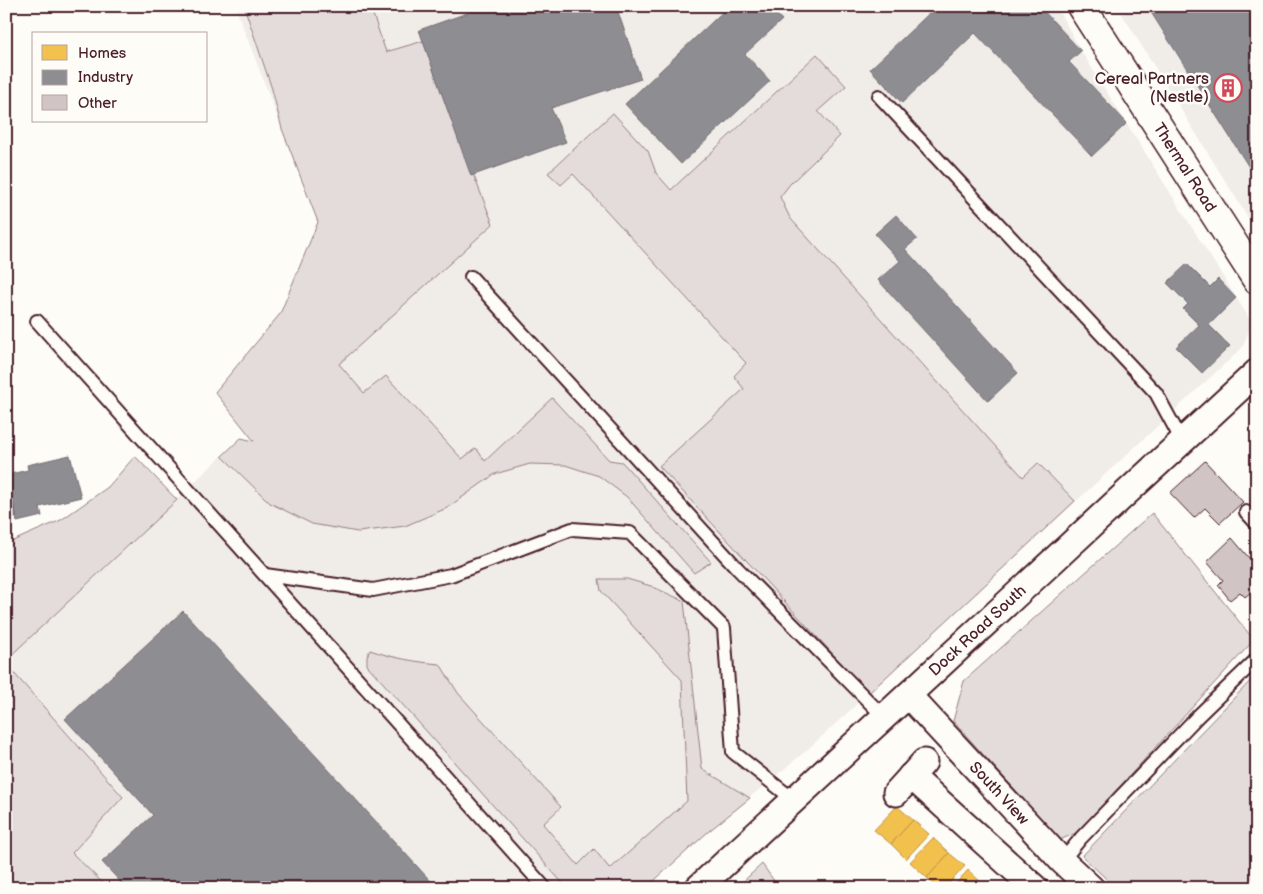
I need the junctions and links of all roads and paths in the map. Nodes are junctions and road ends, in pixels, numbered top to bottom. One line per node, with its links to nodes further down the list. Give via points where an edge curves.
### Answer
1 (1081, 6): 4 (street, Thermal Road)
2 (879, 96): 7 (lane, via 1156,393)
3 (471, 277): 13 (lane, via 738,569)
4 (1257, 280)
5 (37, 321): 10 (lane)
6 (1257, 372): 7 (street, Dock Road South)
7 (1182, 441): 12 (street, Dock Road South)
8 (1246, 512): 9 (lane)
9 (1257, 524)
10 (265, 575): 15 (lane, via 373,590 451,575 572,530 630,533 724,628 733,752); 17 (lane)
11 (1257, 659): 16 (lane, via 1191,723)
12 (908, 695): 13 (street, Dock Road South); 16 (street, South View)
13 (884, 717): 15 (street, Dock Road South)
14 (910, 777): 19 (street)
15 (794, 800): 18 (street, Dock Road South)
16 (1062, 861): 20 (street); 21 (street, South View)
17 (545, 888)
18 (698, 888)
19 (1034, 888)
20 (1041, 888)
21 (1091, 888)

